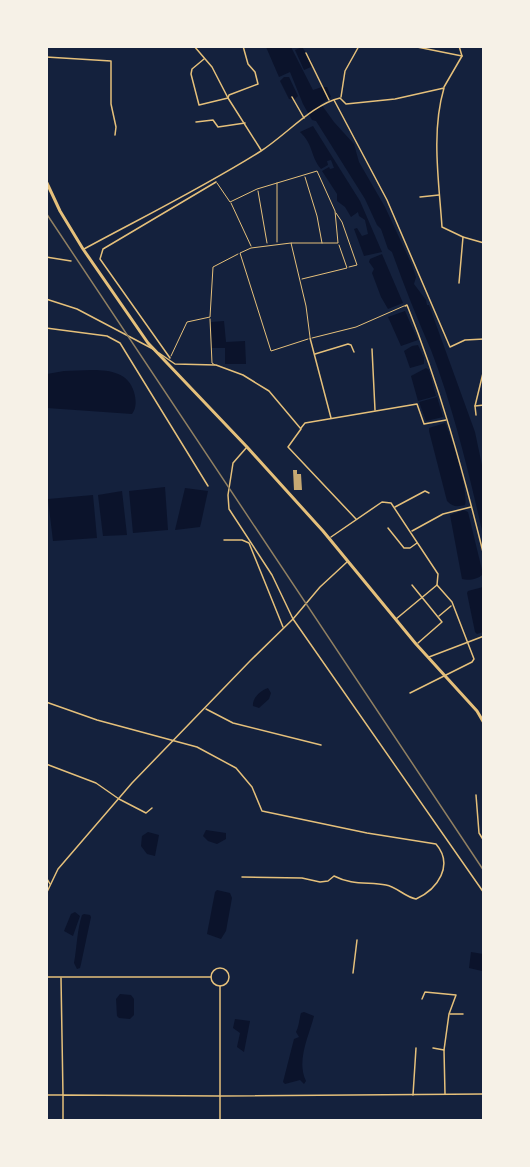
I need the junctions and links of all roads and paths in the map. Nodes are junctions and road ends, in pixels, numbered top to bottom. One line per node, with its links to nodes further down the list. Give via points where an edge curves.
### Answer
1 (194, 46): 9 (street)
2 (243, 46): 12 (street, via 258,84)
3 (359, 46): 13 (street, via 345,70)
4 (412, 46): 7 (street)
5 (459, 46): 7 (street)
6 (306, 53): 14 (street)
7 (462, 56): 10 (street)
8 (46, 57): 19 (street, via 111,61)
9 (204, 59): 12 (street); 12 (street, via 191,74 199,105)
10 (444, 88): 13 (street, via 346,104); 26 (street, via 439,105)
11 (292, 97): 16 (street)
12 (228, 98): 18 (street)
13 (340, 98): 15 (street)
14 (330, 100): 15 (street); 16 (street)
15 (334, 100): 50 (street, via 387,200 450,347 465,340)
16 (305, 119): 20 (street)
17 (196, 122): 18 (street, via 213,120 218,127)
18 (244, 123): 20 (street)
19 (116, 135)
20 (261, 150): 22 (street)
21 (304, 175): 24 (street); 29 (street, via 317,171); 32 (street)
22 (215, 180): 28 (street); 38 (street); 55 (street, via 103,249 100,259)
23 (46, 181): 38 (highway)
24 (277, 183): 25 (street); 35 (street)
25 (258, 189): 28 (street); 36 (street)
26 (440, 195): 27 (street); 30 (street, via 442,227)
27 (420, 197)
28 (231, 202): 37 (street)
29 (335, 211): 33 (street); 42 (street, via 357,265)
30 (463, 237): 34 (street); 44 (street)
31 (291, 243): 32 (street); 35 (street); 43 (street)
32 (322, 243): 33 (street)
33 (338, 243): 42 (street)
34 (483, 243)
35 (277, 244): 36 (street)
36 (267, 245): 37 (street)
37 (251, 248): 39 (street)
38 (83, 249): 52 (highway)
39 (240, 254): 47 (street, via 213,267); 49 (street, via 271,351)
40 (46, 256): 41 (street)
41 (71, 261)
42 (347, 268): 43 (street)
43 (300, 279): 49 (street)
44 (459, 283)
45 (46, 299): 52 (street, via 77,309)
46 (405, 306): 49 (street, via 356,327); 63 (street)
47 (210, 317): 55 (street, via 187,322); 56 (street, via 212,363)
48 (46, 328): 66 (street, via 107,336 120,343)
49 (310, 339): 54 (street)
50 (483, 339)
51 (372, 349): 60 (street)
52 (154, 350): 56 (street, via 175,364); 65 (highway)
53 (354, 352): 54 (street, via 348,344)
54 (314, 355): 62 (street)
55 (170, 358)
56 (216, 365): 64 (street, via 269,391)
57 (483, 369): 59 (street)
58 (483, 405): 59 (street)
59 (476, 406): 61 (street)
60 (375, 411): 62 (street); 63 (street, via 417,404 424,424)
61 (476, 415)
62 (331, 419): 64 (street, via 305,423)
63 (448, 419): 69 (street)
64 (301, 429): 70 (street, via 288,447)
65 (247, 447): 73 (highway); 83 (street, via 233,463 229,509 272,575)
66 (208, 486)
67 (429, 493): 68 (street, via 425,491)
68 (394, 507): 70 (street, via 382,502); 72 (street)
69 (472, 507): 72 (street, via 443,514); 76 (street)
70 (356, 519): 73 (street)
71 (388, 528): 75 (street, via 404,548)
72 (411, 531): 75 (street)
73 (329, 538): 77 (highway)
74 (224, 540): 85 (street, via 249,543)
75 (418, 543): 79 (street, via 438,574)
76 (483, 556)
77 (347, 561): 83 (street); 84 (highway)
78 (412, 585): 80 (street)
79 (437, 585): 80 (street); 81 (street)
80 (422, 597): 82 (street); 84 (street)
81 (452, 605): 82 (street); 87 (street)
82 (438, 617): 88 (street, via 442,622)
83 (293, 619): 85 (street); 105 (street)
84 (395, 620): 88 (highway)
85 (284, 628): 93 (street)
86 (483, 636): 87 (street)
87 (468, 642): 89 (street); 90 (street, via 472,662)
88 (416, 644): 89 (highway)
89 (428, 658): 90 (highway)
90 (444, 676): 91 (street); 94 (highway, via 477,711)
91 (410, 693)
92 (46, 702): 95 (street)
93 (205, 709): 95 (street); 96 (street, via 233,723)
94 (483, 723)
95 (172, 741): 99 (street); 103 (street, via 197,747 236,768 252,787 262,811 436,844 443,852 443,869 436,887 416,899 388,885 334,876 320,882)
96 (321, 745)
97 (46, 764): 99 (street, via 96,783)
98 (476, 795): 101 (street)
99 (119, 799): 100 (street, via 146,813); 104 (street, via 58,869)
100 (152, 808)
101 (483, 841)
102 (46, 877): 104 (street)
103 (242, 877)
104 (50, 885): 106 (street)
105 (483, 893)
106 (46, 894)
107 (357, 940): 108 (street)
108 (353, 973)
109 (211, 976): 111 (street); 112 (street); 112 (street, via 216,968 226,970 228,980)
110 (46, 977): 111 (street)
111 (61, 977): 122 (street)
112 (219, 986): 124 (street)
113 (422, 999): 114 (street, via 425,992 456,995)
114 (449, 1014): 115 (street); 118 (street)
115 (463, 1014)
116 (416, 1048): 123 (street)
117 (433, 1048): 118 (street)
118 (444, 1050): 119 (street)
119 (445, 1094): 120 (street); 123 (street)
120 (483, 1094)
121 (46, 1095): 122 (street)
122 (63, 1095): 124 (street); 125 (street)
123 (414, 1095): 124 (street)
124 (220, 1096): 126 (street)
125 (63, 1120)
126 (220, 1120)

